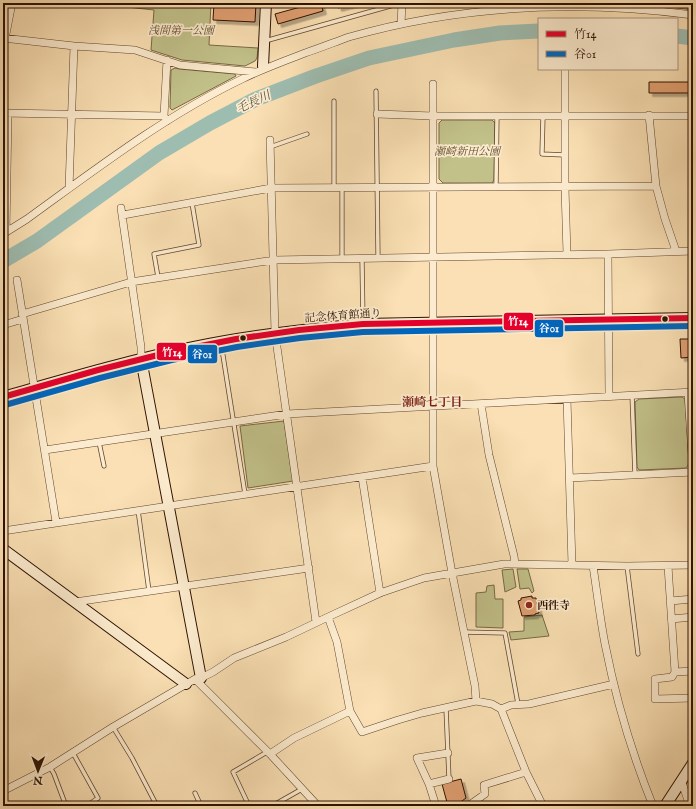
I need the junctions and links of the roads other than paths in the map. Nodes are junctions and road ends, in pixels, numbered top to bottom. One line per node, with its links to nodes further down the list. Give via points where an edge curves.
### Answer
1 (12, 3): 7 (street)
2 (266, 3): 8 (street)
3 (402, 3): 6 (street); 8 (lane)
4 (570, 5): 5 (street); 6 (street, via 495,9)
5 (693, 16)
6 (401, 24): 11 (street, via 348,38)
7 (4, 38): 9 (street)
8 (264, 41): 11 (street)
9 (74, 46): 10 (street, via 135,50); 17 (street)
10 (167, 60): 11 (street, via 180,65); 25 (street)
11 (261, 69): 25 (street)
12 (565, 70): 20 (street)
13 (433, 84): 22 (street)
14 (376, 91): 18 (lane)
15 (334, 101): 35 (lane)
16 (6, 113): 17 (street); 41 (street)
17 (72, 114): 25 (street); 30 (street)
18 (377, 114): 22 (street); 37 (lane)
19 (543, 115): 20 (street); 23 (street); 28 (lane, via 542,154)
20 (565, 115): 21 (street); 28 (street)
21 (649, 115): 24 (street); 29 (street)
22 (433, 116): 23 (street); 32 (street)
23 (497, 116): 33 (lane)
24 (693, 116)
25 (165, 119): 30 (street)
26 (307, 134): 27 (lane)
27 (270, 143): 31 (street)
28 (565, 155): 34 (street)
29 (656, 186): 34 (street); 42 (street)
30 (69, 188): 41 (street)
31 (271, 188): 35 (street); 38 (street); 50 (street)
32 (433, 188): 33 (street); 37 (street); 47 (street)
33 (496, 188): 34 (street)
34 (565, 188): 44 (street)
35 (334, 189): 36 (street)
36 (342, 189): 37 (street); 48 (lane)
37 (378, 189): 46 (lane)
38 (192, 203): 40 (street); 51 (lane, via 199,246 154,254)
39 (121, 208): 40 (street)
40 (123, 216): 53 (street)
41 (4, 233)
42 (676, 251): 43 (street); 45 (street)
43 (693, 251)
44 (566, 254): 45 (street); 47 (street)
45 (608, 254): 56 (street)
46 (378, 257): 47 (street); 49 (street)
47 (433, 257): 57 (street)
48 (342, 258): 49 (street); 50 (street)
49 (362, 258): 58 (lane)
50 (274, 260): 51 (street); 60 (street)
51 (158, 277): 53 (street)
52 (17, 280): 54 (street)
53 (131, 282): 54 (street); 62 (street)
54 (22, 316): 59 (street); 63 (street)
55 (693, 318): 56 (street, 記念体育館通り)
56 (608, 320): 57 (street, 記念体育館通り); 65 (street)
57 (433, 323): 58 (street, 記念体育館通り); 70 (street)
58 (363, 324): 60 (street, 記念体育館通り)
59 (3, 325)
60 (275, 333): 61 (street, 記念体育館通り); 71 (street)
61 (221, 342): 62 (street, 記念体育館通り); 72 (lane)
62 (141, 359): 63 (street, 記念体育館通り); 73 (street)
63 (34, 388): 67 (street, 記念体育館通り); 75 (street)
64 (691, 393): 66 (street); 78 (street)
65 (609, 396): 66 (street); 68 (street)
66 (632, 396): 79 (lane)
67 (3, 397)
68 (567, 399): 69 (street); 81 (street)
69 (481, 404): 70 (street); 89 (street, via 489,455)
70 (433, 406): 71 (street); 77 (street)
71 (287, 414): 72 (street); 82 (street)
72 (233, 422): 73 (street); 83 (lane)
73 (156, 434): 74 (street); 84 (street)
74 (99, 442): 75 (street); 76 (lane)
75 (45, 450): 86 (street)
76 (104, 466)
77 (433, 466): 80 (street); 96 (street)
78 (693, 470): 79 (street)
79 (635, 475): 81 (street)
80 (362, 477): 82 (street); 99 (street)
81 (570, 478): 90 (street)
82 (298, 486): 83 (street); 95 (street)
83 (245, 494): 84 (street)
84 (169, 505): 85 (street); 97 (street)
85 (138, 510): 86 (street); 98 (lane)
86 (56, 522): 87 (street)
87 (3, 531)
88 (3, 549): 102 (street)
89 (515, 564): 90 (street); 96 (street)
90 (572, 565): 92 (street)
91 (693, 565): 94 (street)
92 (593, 566): 93 (street); 112 (street)
93 (627, 566): 94 (street); 108 (lane)
94 (668, 566): 101 (street)
95 (309, 568): 97 (street); 106 (street)
96 (452, 572): 99 (street, via 424,578); 107 (street)
97 (185, 587): 98 (street); 111 (street)
98 (149, 592): 102 (street)
99 (380, 593): 103 (street)
100 (693, 600): 101 (street)
101 (670, 601): 105 (street)
102 (74, 602): 111 (street)
103 (328, 617): 106 (street); 118 (street, via 337,642)
104 (693, 617): 105 (street)
105 (671, 619): 110 (street)
106 (316, 622): 111 (street, via 234,658)
107 (463, 632): 114 (street); 115 (lane, via 505,634)
108 (638, 654)
109 (693, 671): 110 (street)
110 (675, 672): 113 (street, via 672,677 655,679 655,699)
111 (194, 681): 119 (street); 120 (street)
112 (614, 684): 115 (street, via 529,704); 142 (street)
113 (693, 698)
114 (476, 702): 116 (street); 117 (street, via 492,704)
115 (518, 704): 117 (street)
116 (446, 708): 118 (street, via 362,732); 122 (lane)
117 (501, 709): 125 (street)
118 (350, 711): 120 (street)
119 (113, 727): 121 (street); 134 (lane)
120 (269, 752): 129 (street); 136 (lane, via 233,772)
121 (73, 753): 124 (street); 133 (lane, via 98,798 91,803)
122 (448, 753): 126 (lane); 128 (street, via 417,758)
123 (693, 763): 127 (street)
124 (50, 767): 130 (street); 132 (lane)
125 (526, 772): 140 (street, via 484,786 485,794); 141 (street)
126 (449, 779): 128 (street)
127 (681, 780): 143 (street); 144 (street)
128 (429, 784): 139 (street)
129 (302, 789): 137 (lane); 138 (street)
130 (3, 791)
131 (195, 793): 135 (lane)
132 (66, 806)
133 (92, 806)
134 (156, 806)
135 (202, 806)
136 (249, 806)
137 (272, 806)
138 (318, 806)
139 (436, 806)
140 (468, 806)
141 (543, 806)
142 (652, 806)
143 (665, 806)
144 (690, 806)

